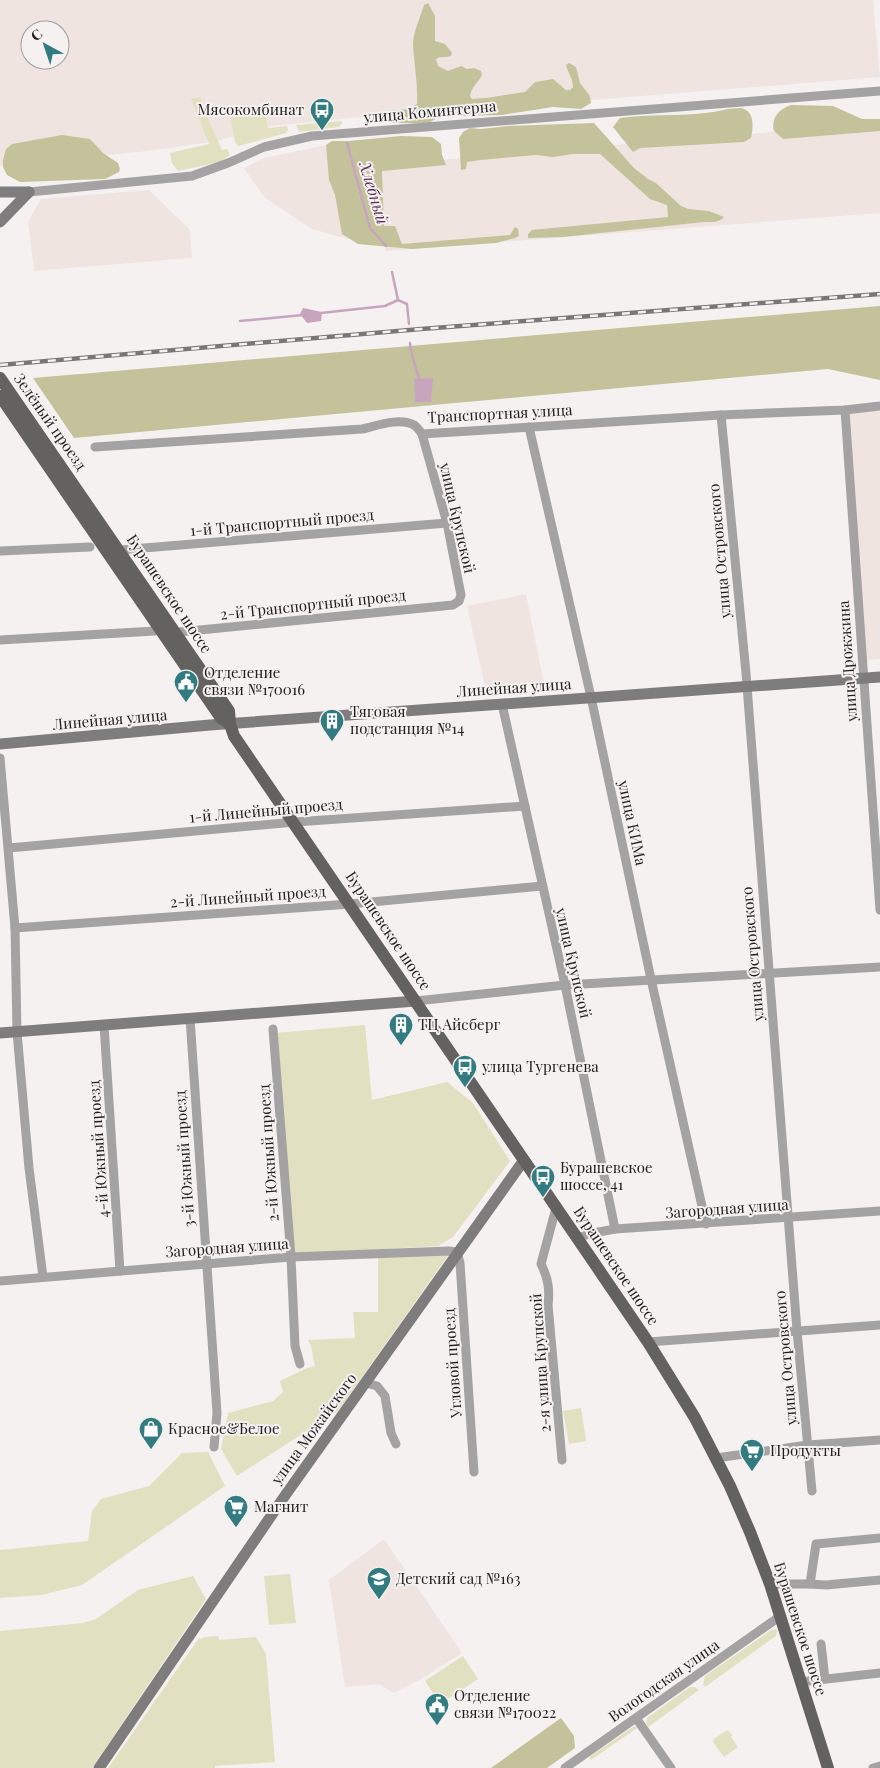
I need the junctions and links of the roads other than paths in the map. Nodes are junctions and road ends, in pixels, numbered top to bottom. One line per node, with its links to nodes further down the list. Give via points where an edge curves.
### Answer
1 (880, 91): 2 (street, улица Коминтерна, via 312,136 264,147 192,176)
2 (29, 192): 3 (street); 4 (street)
3 (0, 193): 4 (street, via 5,209)
4 (1, 221)
5 (0, 378): 13 (main road, Зелёный проезд)
6 (0, 396): 13 (main road, Зелёный проезд)
7 (880, 406): 8 (street, Транспортная улица)
8 (845, 410): 9 (street, Транспортная улица); 23 (street, улица Дрожжина)
9 (721, 415): 10 (street, Транспортная улица); 24 (street, улица Островского)
10 (529, 427): 11 (street, Транспортная улица); 25 (street, улица КИМа)
11 (422, 434): 12 (street, Транспортная улица, via 415,425 396,423 362,429); 14 (street, улица Крупской)
12 (95, 447)
13 (70, 488): 17 (main road, Бурашевское шоссе); 19 (main road, Бурашевское шоссе)
14 (447, 523): 17 (street, 1-й Транспортный проезд); 18 (street, улица Крупской, via 461,595)
15 (90, 547): 16 (street)
16 (0, 550)
17 (120, 550): 20 (main road, Бурашевское шоссе)
18 (453, 605): 20 (street, 2-й Транспортный проезд)
19 (159, 629): 21 (street); 27 (main road, Бурашевское шоссе, via 220,718)
20 (176, 634): 27 (main road, Бурашевское шоссе, via 229,711)
21 (0, 640)
22 (880, 677): 23 (street, Линейная улица)
23 (863, 678): 24 (street, Линейная улица); 35 (street, улица Дрожжина)
24 (746, 686): 25 (street, Линейная улица); 38 (street, улица Островского)
25 (592, 697): 26 (street, Линейная улица); 39 (street, улица КИМа)
26 (502, 704): 27 (street, Линейная улица); 30 (street, улица Крупской)
27 (230, 724): 28 (street, Линейная улица); 31 (main road, Бурашевское шоссе, via 237,740)
28 (0, 744)
29 (0, 758): 32 (street)
30 (525, 806): 31 (street, 1-й Линейный проезд); 33 (street, улица Крупской)
31 (294, 822): 32 (street, 1-й Линейный проезд); 34 (main road, Бурашевское шоссе)
32 (9, 848): 36 (street)
33 (542, 886): 34 (street, 2-й Линейный проезд); 40 (street, улица Крупской)
34 (350, 904): 36 (street, 2-й Линейный проезд); 41 (main road, Бурашевское шоссе)
35 (880, 910)
36 (15, 928): 45 (street)
37 (880, 967): 38 (street)
38 (769, 973): 39 (street); 50 (street, улица Островского)
39 (651, 980): 40 (street); 51 (street, улица КИМа)
40 (565, 985): 41 (street); 52 (street, улица Крупской)
41 (416, 1001): 42 (street); 47 (main road, Бурашевское шоссе)
42 (190, 1018): 43 (street); 56 (street, 3-й Южный проезд)
43 (104, 1025): 45 (street); 57 (street, 4-й Южный проезд)
44 (273, 1029): 55 (street, 2-й Южный проезд)
45 (17, 1032): 46 (street); 58 (street)
46 (0, 1033)
47 (524, 1160): 48 (main road, Бурашевское шоссе); 54 (street, улица Можайского)
48 (556, 1208): 53 (main road, Бурашевское шоссе); 70 (street, 2-я улица Крупской, via 540,1264 550,1290 548,1305)
49 (880, 1211): 50 (street, Загородная улица)
50 (788, 1218): 51 (street, Загородная улица); 61 (street, улица Островского)
51 (706, 1224): 52 (street, Загородная улица)
52 (615, 1230): 53 (street, Загородная улица)
53 (578, 1238): 62 (main road, Бурашевское шоссе)
54 (457, 1252): 55 (street, Загородная улица); 64 (street, улица Можайского); 71 (street, Угловой проезд)
55 (291, 1257): 56 (street, Загородная улица); 63 (street, 2-й Южный проезд)
56 (206, 1264): 57 (street, Загородная улица); 68 (street, 3-й Южный проезд, via 217,1413)
57 (120, 1271): 58 (street, Загородная улица)
58 (43, 1276): 59 (street, Загородная улица)
59 (0, 1280)
60 (880, 1324): 61 (street)
61 (797, 1331): 62 (street); 67 (street, улица Островского)
62 (648, 1342): 69 (main road, Бурашевское шоссе)
63 (300, 1364)
64 (372, 1384): 66 (street, via 385,1396); 84 (street, улица Можайского, via 284,1497)
65 (880, 1440): 67 (street)
66 (396, 1444)
67 (808, 1445): 69 (street); 72 (street, улица Островского)
68 (214, 1447)
69 (716, 1458): 75 (main road, Бурашевское шоссе)
70 (562, 1460)
71 (474, 1472)
72 (812, 1491)
73 (880, 1538): 76 (street, via 816,1544)
74 (880, 1580): 76 (street, via 826,1586)
75 (770, 1584): 76 (street); 77 (main road, Бурашевское шоссе)
76 (810, 1584)
77 (779, 1617): 81 (main road, Бурашевское шоссе); 82 (street, Вологодская улица)
78 (821, 1644): 80 (street)
79 (880, 1673): 80 (street)
80 (825, 1679): 81 (street)
81 (800, 1682): 87 (main road, Бурашевское шоссе)
82 (636, 1718): 85 (street, Вологодская улица); 86 (street)
83 (880, 1766): 88 (street)
84 (99, 1768)
85 (565, 1768)
86 (671, 1768)
87 (828, 1768)
88 (873, 1768)

